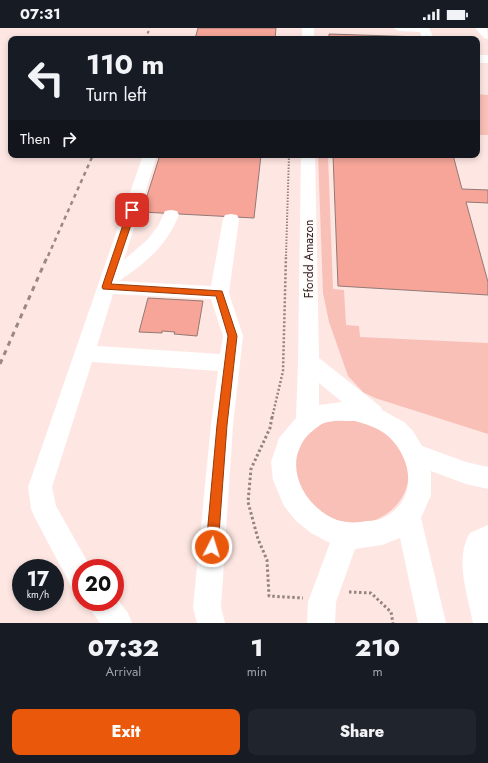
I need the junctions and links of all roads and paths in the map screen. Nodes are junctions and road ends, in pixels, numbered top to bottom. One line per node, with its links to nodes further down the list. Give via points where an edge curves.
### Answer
1 (399, 28): 3 (street, via 424,29)
2 (481, 28): 4 (street)
3 (427, 36)
4 (488, 36)
5 (149, 158): 9 (street)
6 (308, 158): 12 (street, Ffordd Amazon)
7 (171, 215): 9 (street, via 158,240)
8 (231, 219): 10 (street)
9 (108, 283): 10 (street); 11 (street)
10 (219, 293): 13 (street, via 233,336)
11 (84, 353): 13 (street); 21 (street, via 40,487 44,509)
12 (309, 362): 14 (street); 15 (street, Ffordd Amazon)
13 (231, 363): 24 (street, via 222,425 207,600)
14 (377, 417): 15 (street, via 355,411 341,411 326,412); 16 (street, via 396,430)
15 (307, 420): 19 (street, via 293,435 284,453 284,475 291,497 307,516 330,530)
16 (415, 454): 17 (street, via 466,473); 18 (street, via 421,476 419,497)
17 (488, 478)
18 (408, 516): 19 (street, via 389,530 355,536); 26 (street)
19 (347, 534): 25 (street, via 322,602)
20 (488, 538): 27 (street, via 477,545 476,557)
21 (72, 560)
22 (109, 611): 23 (street)
23 (118, 623)
24 (211, 623)
25 (321, 623)
26 (432, 623)
27 (487, 623)

